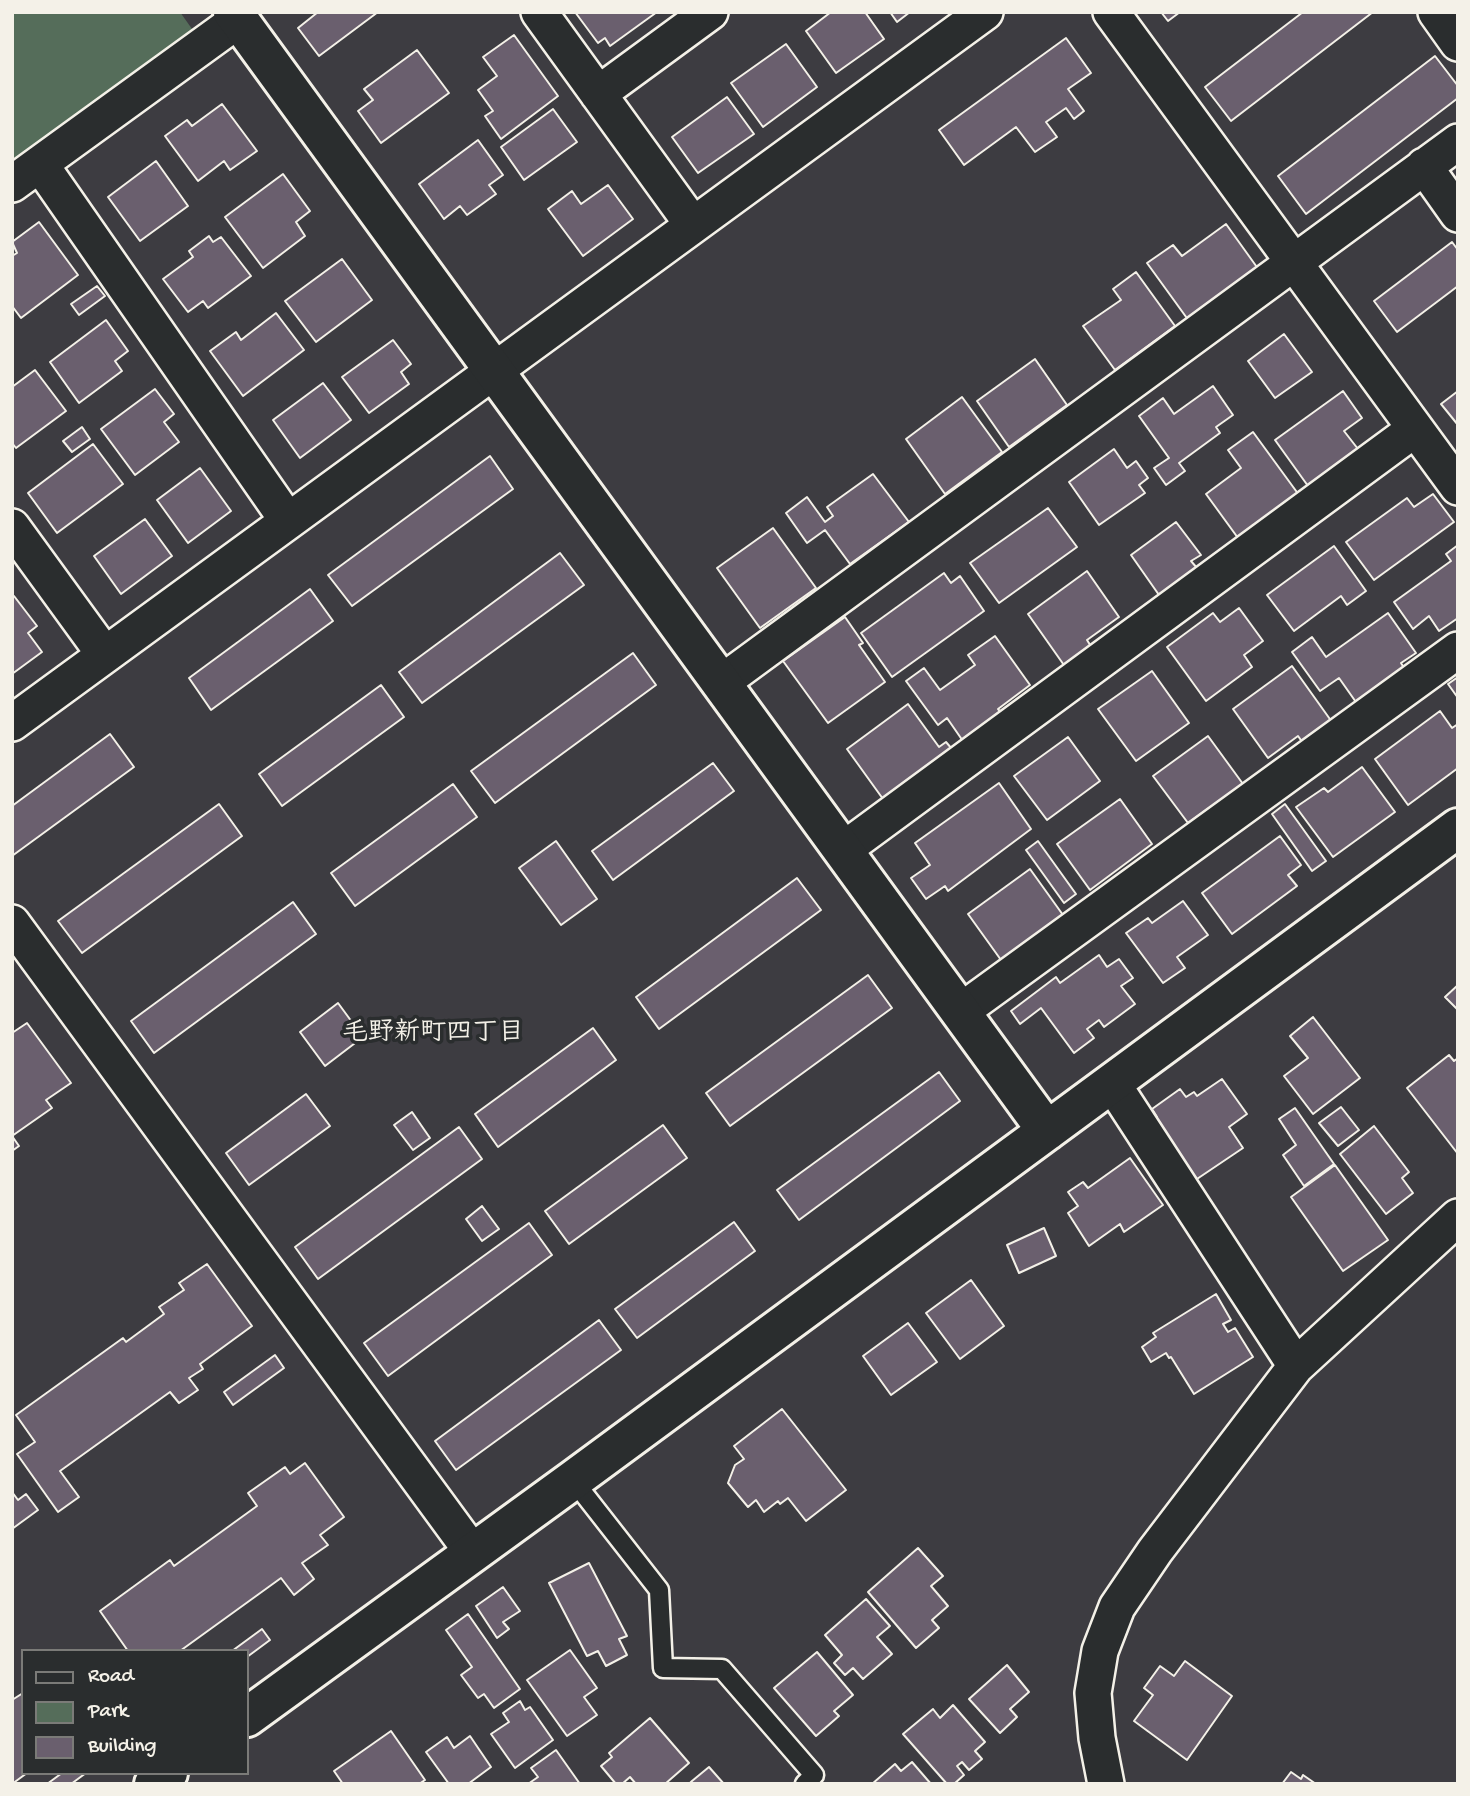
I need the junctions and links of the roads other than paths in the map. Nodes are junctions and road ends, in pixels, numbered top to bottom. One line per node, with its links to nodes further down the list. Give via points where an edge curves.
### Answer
1 (539, 12): 8 (street)
2 (710, 12): 8 (street)
3 (985, 12): 13 (street)
4 (1111, 12): 14 (street)
5 (1436, 12): 7 (street)
6 (235, 16): 11 (street); 15 (street)
7 (1458, 43)
8 (598, 94): 13 (street)
9 (1458, 142): 10 (street)
10 (1424, 166): 12 (street); 14 (street)
11 (26, 174): 18 (street)
12 (1458, 214)
13 (693, 225): 15 (street)
14 (1294, 262): 16 (street); 22 (street)
15 (494, 371): 18 (street); 22 (street)
16 (1415, 429): 17 (street); 25 (street)
17 (1458, 487)
18 (288, 521): 21 (street)
19 (12, 527): 21 (street)
20 (1458, 650): 27 (street)
21 (105, 655): 23 (street)
22 (721, 683): 25 (street)
23 (12, 723)
24 (1458, 828): 28 (street)
25 (843, 850): 27 (street)
26 (12, 923): 33 (street)
27 (960, 1012): 29 (street)
28 (1112, 1083): 29 (street); 31 (street)
29 (1047, 1131): 32 (street)
30 (1456, 1222): 31 (street)
31 (1296, 1366): 36 (street, via 1117,1607 1100,1651 1093,1693)
32 (573, 1480): 33 (street); 35 (lane, via 659,1590 663,1668 722,1669 814,1775)
33 (473, 1553): 34 (street)
34 (248, 1716)
35 (805, 1784)
36 (1106, 1784)

